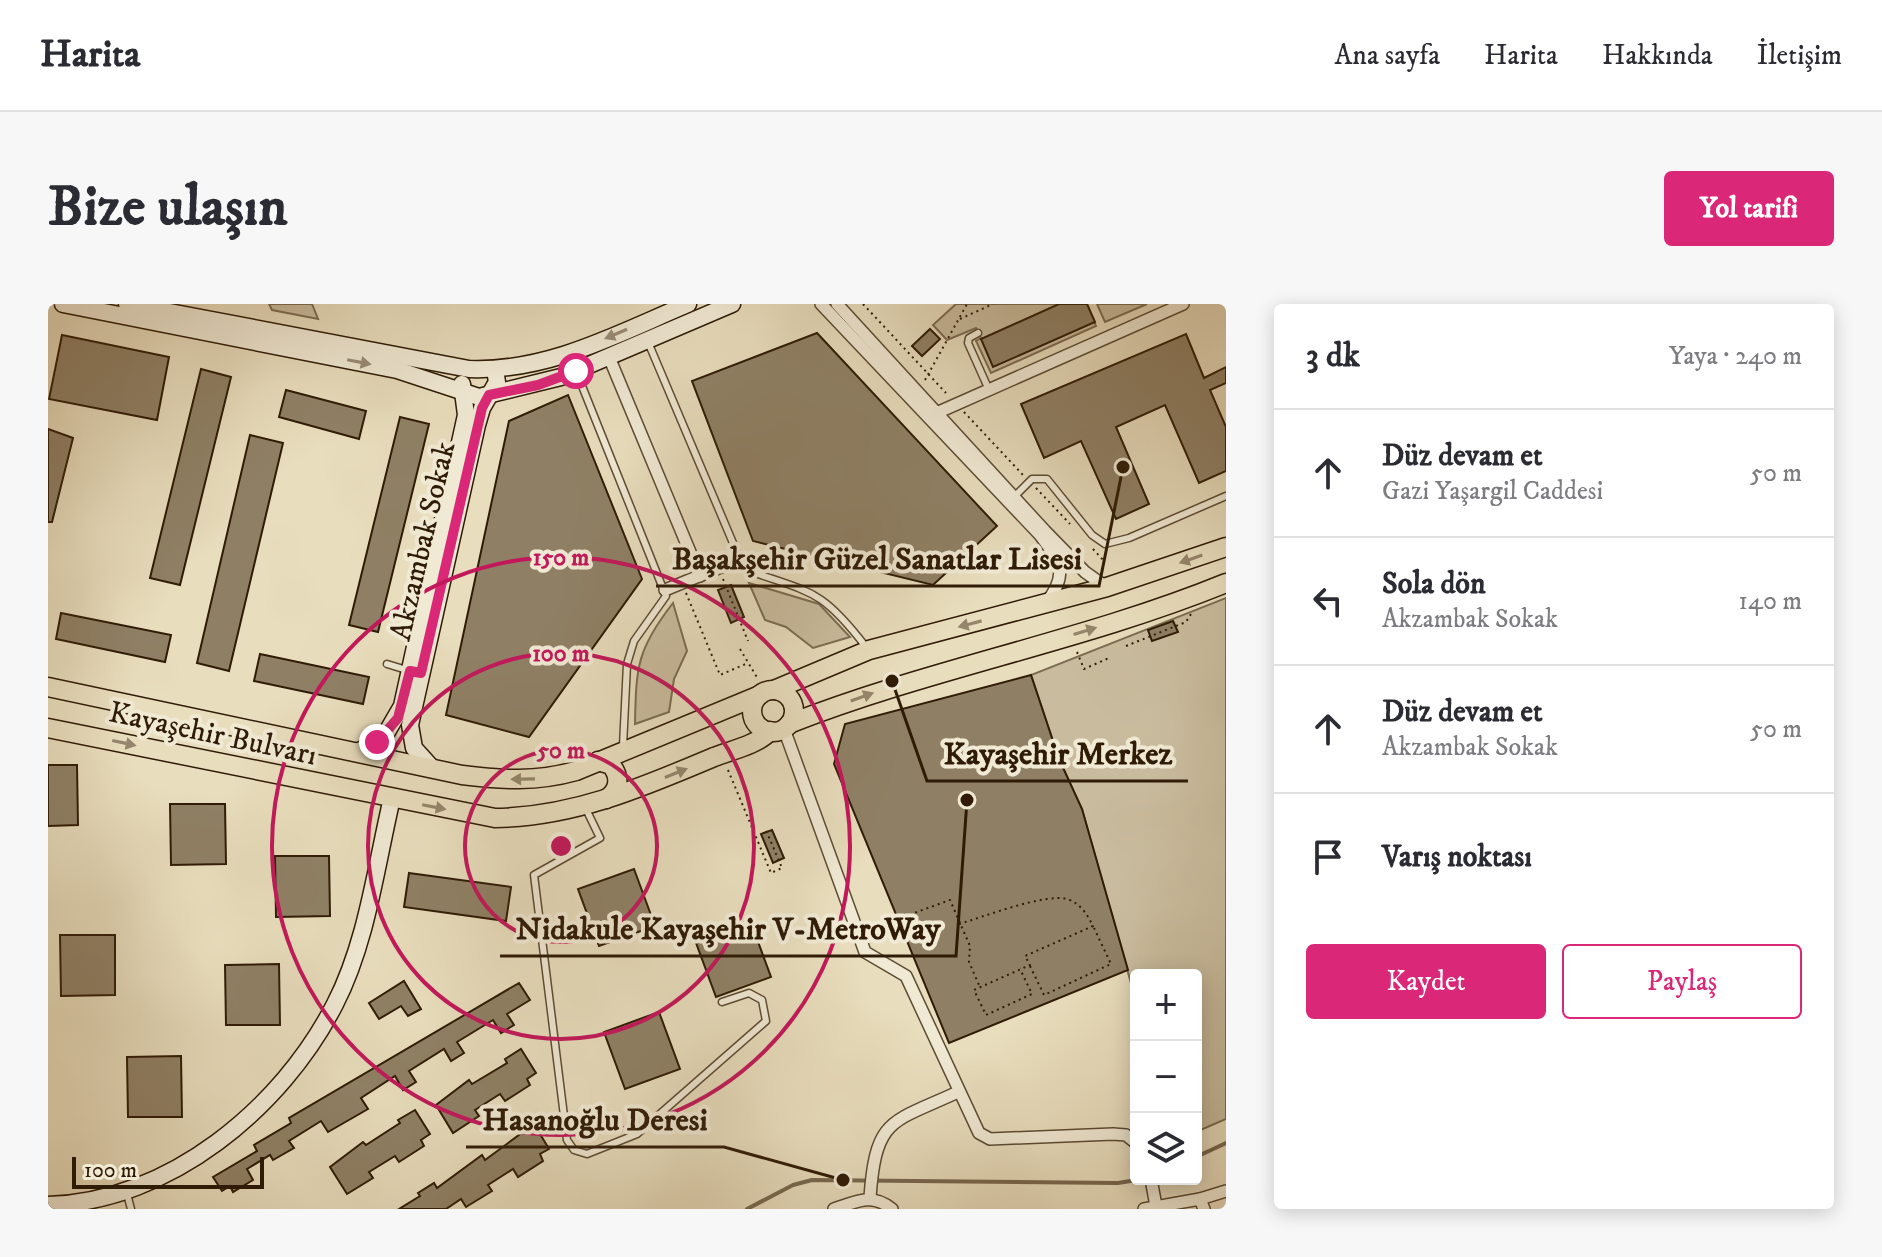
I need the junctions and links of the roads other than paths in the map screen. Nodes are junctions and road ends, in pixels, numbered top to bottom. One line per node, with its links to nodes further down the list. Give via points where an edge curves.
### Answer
1 (63, 304): 8 (street)
2 (127, 304): 8 (street)
3 (688, 304): 11 (street, one-way to 11)
4 (732, 304): 10 (street)
5 (821, 304): 19 (street)
6 (837, 304): 19 (street)
7 (1183, 304): 16 (street)
8 (189, 323): 13 (street); 17 (street, one-way to 17, via 397,370)
9 (978, 333): 16 (lane, via 968,341)
10 (648, 341): 12 (street); 23 (lane)
11 (570, 353): 14 (street, via 536,365); 15 (street)
12 (609, 357): 15 (street); 24 (street)
13 (469, 369): 14 (street); 17 (street, Akzambak Sokak, via 462,379)
14 (495, 370): 18 (street, Akzambak Sokak, via 497,382)
15 (576, 371): 18 (street); 27 (lane)
16 (989, 390): 19 (street)
17 (465, 392): 18 (street); 31 (street, Akzambak Sokak, via 466,415)
18 (489, 395): 31 (street, Akzambak Sokak)
19 (932, 416): 21 (street); 28 (street, via 1056,558 1061,577)
20 (1226, 496): 21 (lane, via 1105,544 1082,524 1053,483 1040,477)
21 (1014, 497): 26 (street, via 1085,572)
22 (1226, 547): 26 (main road, Kayaşehir Bulvarı, one-way to 26)
23 (738, 560): 24 (street); 29 (lane, via 746,570 824,599)
24 (700, 576): 27 (street)
25 (1226, 583): 35 (main road, Kayaşehir Bulvarı, one-way to 25, via 871,694 1071,636)
26 (1107, 587): 28 (main road, Kayaşehir Bulvarı)
27 (665, 590): 36 (lane, via 663,601 634,641 627,664)
28 (1046, 604): 29 (main road, Kayaşehir Bulvarı, one-way to 29)
29 (869, 650): 33 (main road, Kayaşehir Bulvarı)
30 (387, 664): 31 (lane)
31 (416, 672): 37 (street, Akzambak Sokak, via 398,718 384,737); 39 (street, Akzambak Sokak, via 410,735)
32 (48, 687): 37 (main road, Kayaşehir Bulvarı)
33 (766, 692): 35 (main road, via 786,694 793,705); 35 (main road, via 753,705 754,719); 36 (main road, Kayaşehir Bulvarı)
34 (48, 728): 41 (main road, Kayaşehir Bulvarı, one-way to 41)
35 (781, 728): 42 (main road, Kayaşehir Bulvarı, one-way to 35); 45 (street, via 865,952 906,976)
36 (623, 751): 38 (main road, Kayaşehir Bulvarı); 40 (lane)
37 (358, 752): 39 (main road, Kayaşehir Bulvarı)
38 (598, 761): 39 (main road, Kayaşehir Bulvarı, one-way to 39, via 550,778 523,780); 40 (main road)
39 (433, 769)
40 (616, 770): 42 (main road, via 616,789)
41 (392, 798): 43 (main road, Kayaşehir Bulvarı, one-way to 43, via 495,818); 48 (street, via 357,947 336,1003 293,1071 227,1134)
42 (603, 800): 43 (main road, Kayaşehir Bulvarı)
43 (584, 806): 44 (lane, via 600,838 534,875 567,1140 574,1150 587,1154 637,1134 766,1021 762,1000 749,993)
44 (722, 1002)
45 (958, 1092): 46 (street, via 979,1133 990,1139 1113,1134); 49 (street, via 896,1121 876,1147)
46 (1130, 1138)
47 (1152, 1185): 53 (street)
48 (126, 1190): 52 (street); 54 (lane)
49 (870, 1191): 55 (street); 56 (street)
50 (1226, 1191): 51 (street)
51 (1202, 1204): 53 (street)
52 (48, 1205)
53 (1150, 1207)
54 (131, 1209)
55 (834, 1209)
56 (892, 1209)

